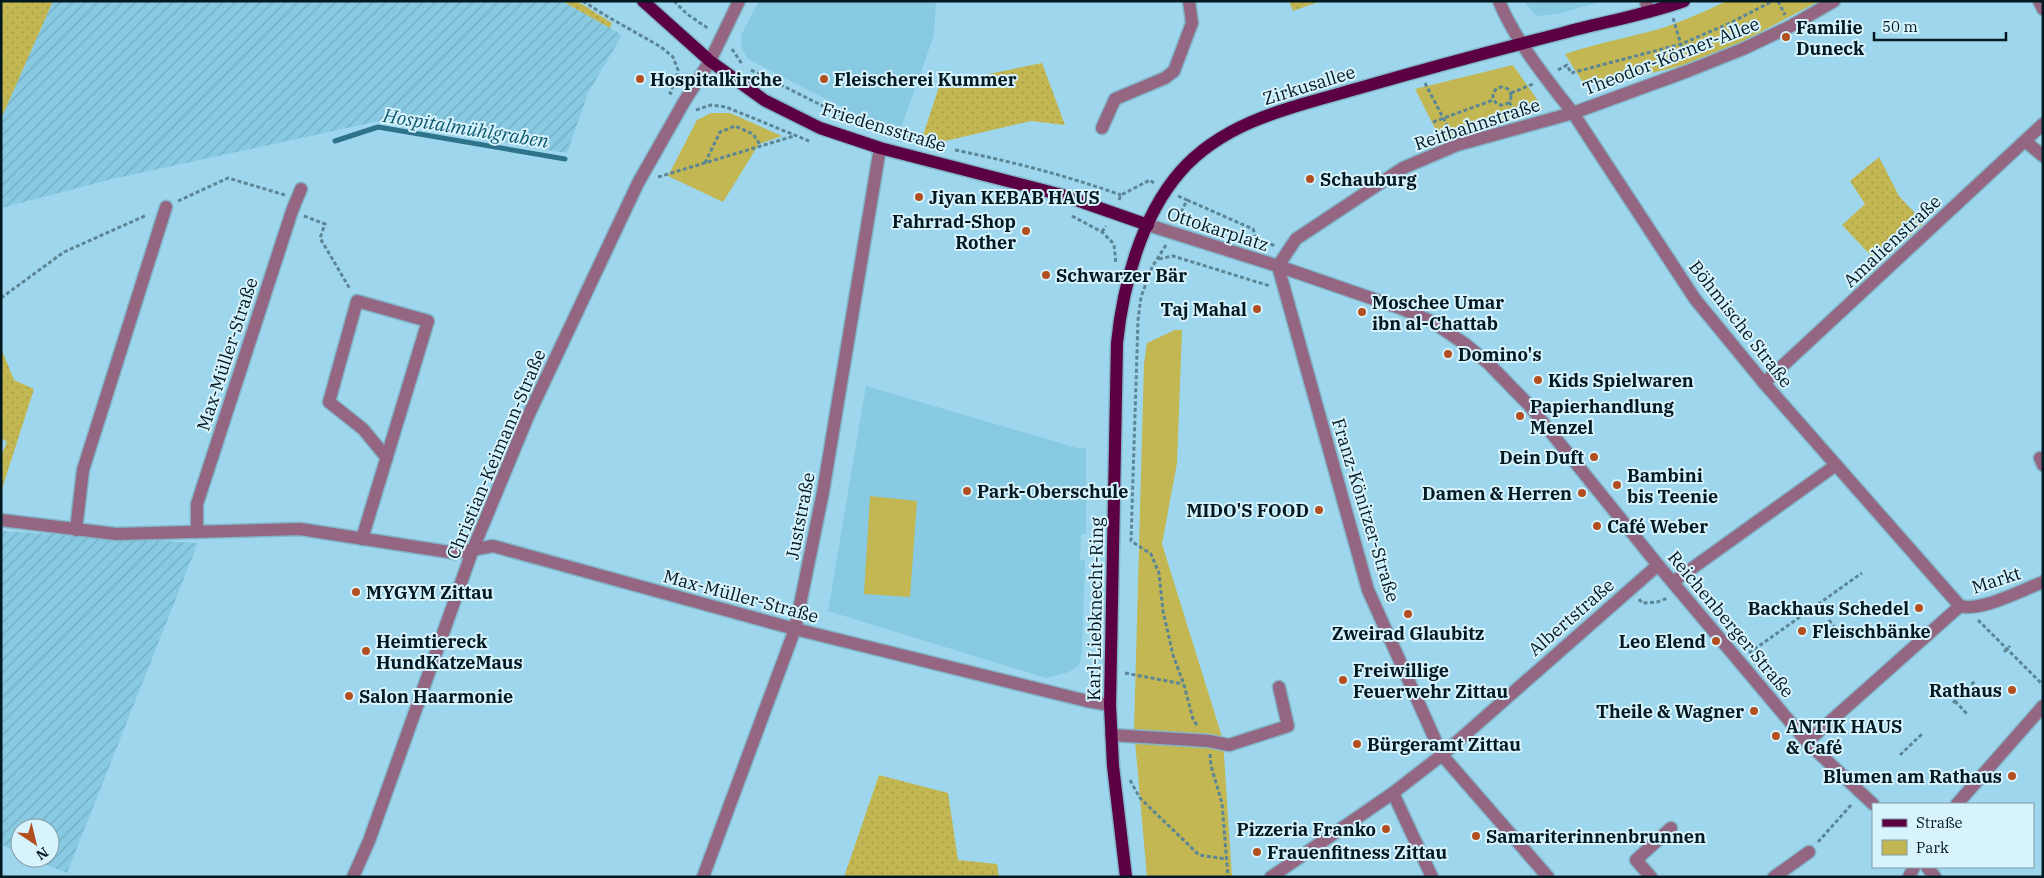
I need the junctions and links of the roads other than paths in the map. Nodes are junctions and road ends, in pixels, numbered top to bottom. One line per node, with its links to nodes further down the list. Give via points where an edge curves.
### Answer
1 (643, 1): 11 (main road, Friedensstraße)
2 (739, 1): 11 (street, Christian-Keimann-Straße)
3 (1190, 1): 14 (street, via 1192,23 1174,71 1165,78 1115,98)
4 (1499, 1): 10 (street, Böhmische Straße)
5 (1684, 1): 8 (main road, via 1670,6)
6 (1834, 1): 12 (street, Theodor-Körner-Allee, via 1743,49)
7 (2039, 1): 9 (street)
8 (1647, 7): 10 (main road)
9 (2043, 9)
10 (1523, 43): 12 (street, Böhmische Straße); 20 (main road, Zirkusallee, via 1308,102 1250,122 1222,137 1181,171 1165,190)
11 (710, 61): 16 (main road, Friedensstraße, via 764,100 820,128); 29 (street, Christian-Keimann-Straße, via 638,183 529,414)
12 (1573, 112): 21 (street, Reitbahnstraße, via 1457,145 1403,168 1296,239); 22 (street, Böhmische Straße, via 1694,299)
13 (2043, 124): 15 (street, Amalienstraße)
14 (1102, 128)
15 (2025, 141): 17 (street); 22 (street, Amalienstraße)
16 (880, 148): 20 (main road, Friedensstraße, via 1062,195); 34 (street, Juststraße, via 823,492)
17 (2043, 156)
18 (299, 194): 27 (street, Max-Müller-Straße, via 197,504)
19 (166, 206): 26 (street, via 83,470)
20 (1148, 225): 21 (street, Ottokarplatz); 36 (main road, Karl-Liebknecht-Ring, via 1124,290 1117,343)
21 (1278, 266): 30 (street, Reichenberger Straße, via 1400,308 1431,321 1465,344 1528,404); 40 (street, Franz-Könitzer-Straße, via 1368,590)
22 (1764, 383): 24 (street, Böhmische Straße)
23 (387, 458): 23 (street, via 428,321 357,301 329,402 363,429); 28 (street)
24 (1836, 465): 31 (street); 33 (street, Böhmische Straße)
25 (1, 520): 26 (street, Max-Müller-Straße)
26 (76, 530): 27 (street, Max-Müller-Straße, via 116,534)
27 (197, 532): 28 (street, Max-Müller-Straße, via 300,530)
28 (362, 539): 29 (street, Max-Müller-Straße, via 455,554)
29 (473, 549): 34 (street, Max-Müller-Straße, via 492,546); 46 (street, Christian-Keimann-Straße, via 369,841)
30 (1658, 565): 31 (street, Reichenberger Straße); 40 (street, Albertstraße)
31 (1673, 582): 39 (street, Reichenberger Straße)
32 (2043, 582): 33 (street, Markt, via 1982,605)
33 (1963, 607): 39 (street)
34 (795, 629): 36 (street, Max-Müller-Straße); 47 (street, Juststraße)
35 (1279, 687): 38 (street, via 1288,726 1229,745)
36 (1110, 705): 38 (main road, Karl-Liebknecht-Ring)
37 (2043, 706): 43 (street)
38 (1111, 735): 48 (main road, Karl-Liebknecht-Ring)
39 (1807, 742): 42 (street, Reichenberger Straße)
40 (1442, 755): 41 (street, Albertstraße); 51 (street, Franz-Könitzer-Straße)
41 (1393, 793): 49 (street, Albertstraße); 50 (street)
42 (1873, 803)
43 (1958, 803)
44 (1671, 828): 52 (street, via 1636,860)
45 (1809, 852): 53 (street)
46 (353, 877)
47 (703, 877)
48 (1126, 877)
49 (1271, 877)
50 (1432, 877)
51 (1548, 877)
52 (1651, 877)
53 (1774, 877)

